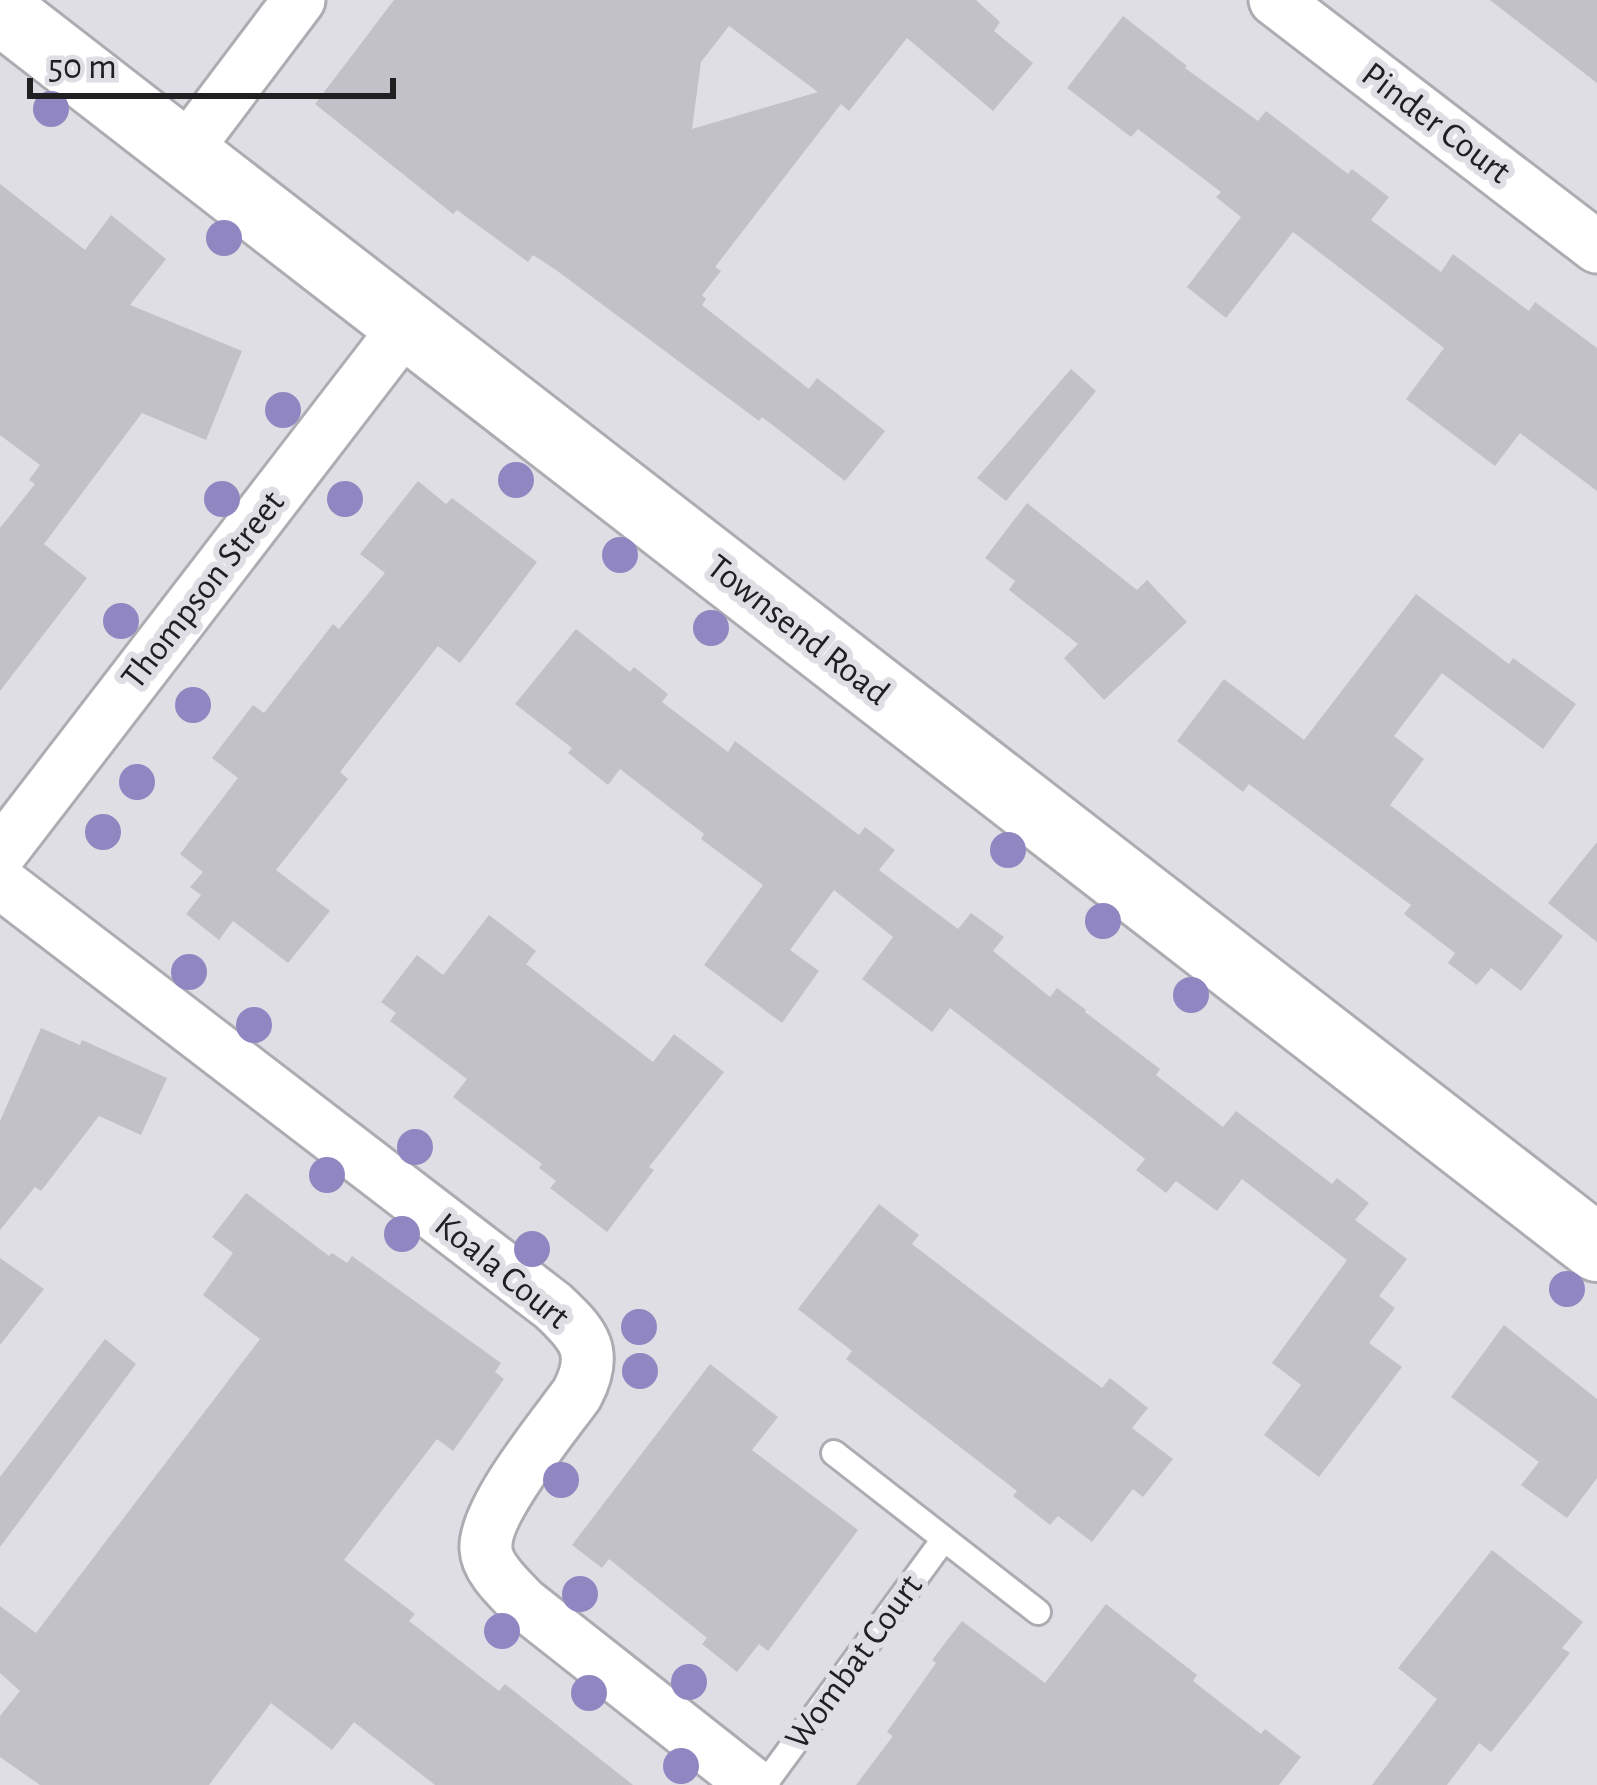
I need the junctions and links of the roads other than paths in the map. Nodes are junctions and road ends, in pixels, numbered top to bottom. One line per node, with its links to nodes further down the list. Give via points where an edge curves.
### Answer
1 (299, 0): 4 (street)
2 (1275, 0): 5 (street, Pinder Court)
3 (0, 10): 4 (main road, Townsend Road)
4 (183, 154): 6 (main road, Townsend Road)
5 (1597, 247)
6 (406, 326): 7 (street, Thompson Street); 9 (main road, Townsend Road)
7 (0, 854)
8 (0, 882): 13 (street, Koala Court, via 577,1328 589,1354 587,1375 501,1502 485,1551 523,1603)
9 (1597, 1248)
10 (834, 1453): 11 (lane, Wombat Court)
11 (944, 1539): 12 (lane, Wombat Court); 14 (lane, Wombat Court)
12 (1038, 1612)
13 (754, 1785)
14 (764, 1785)

